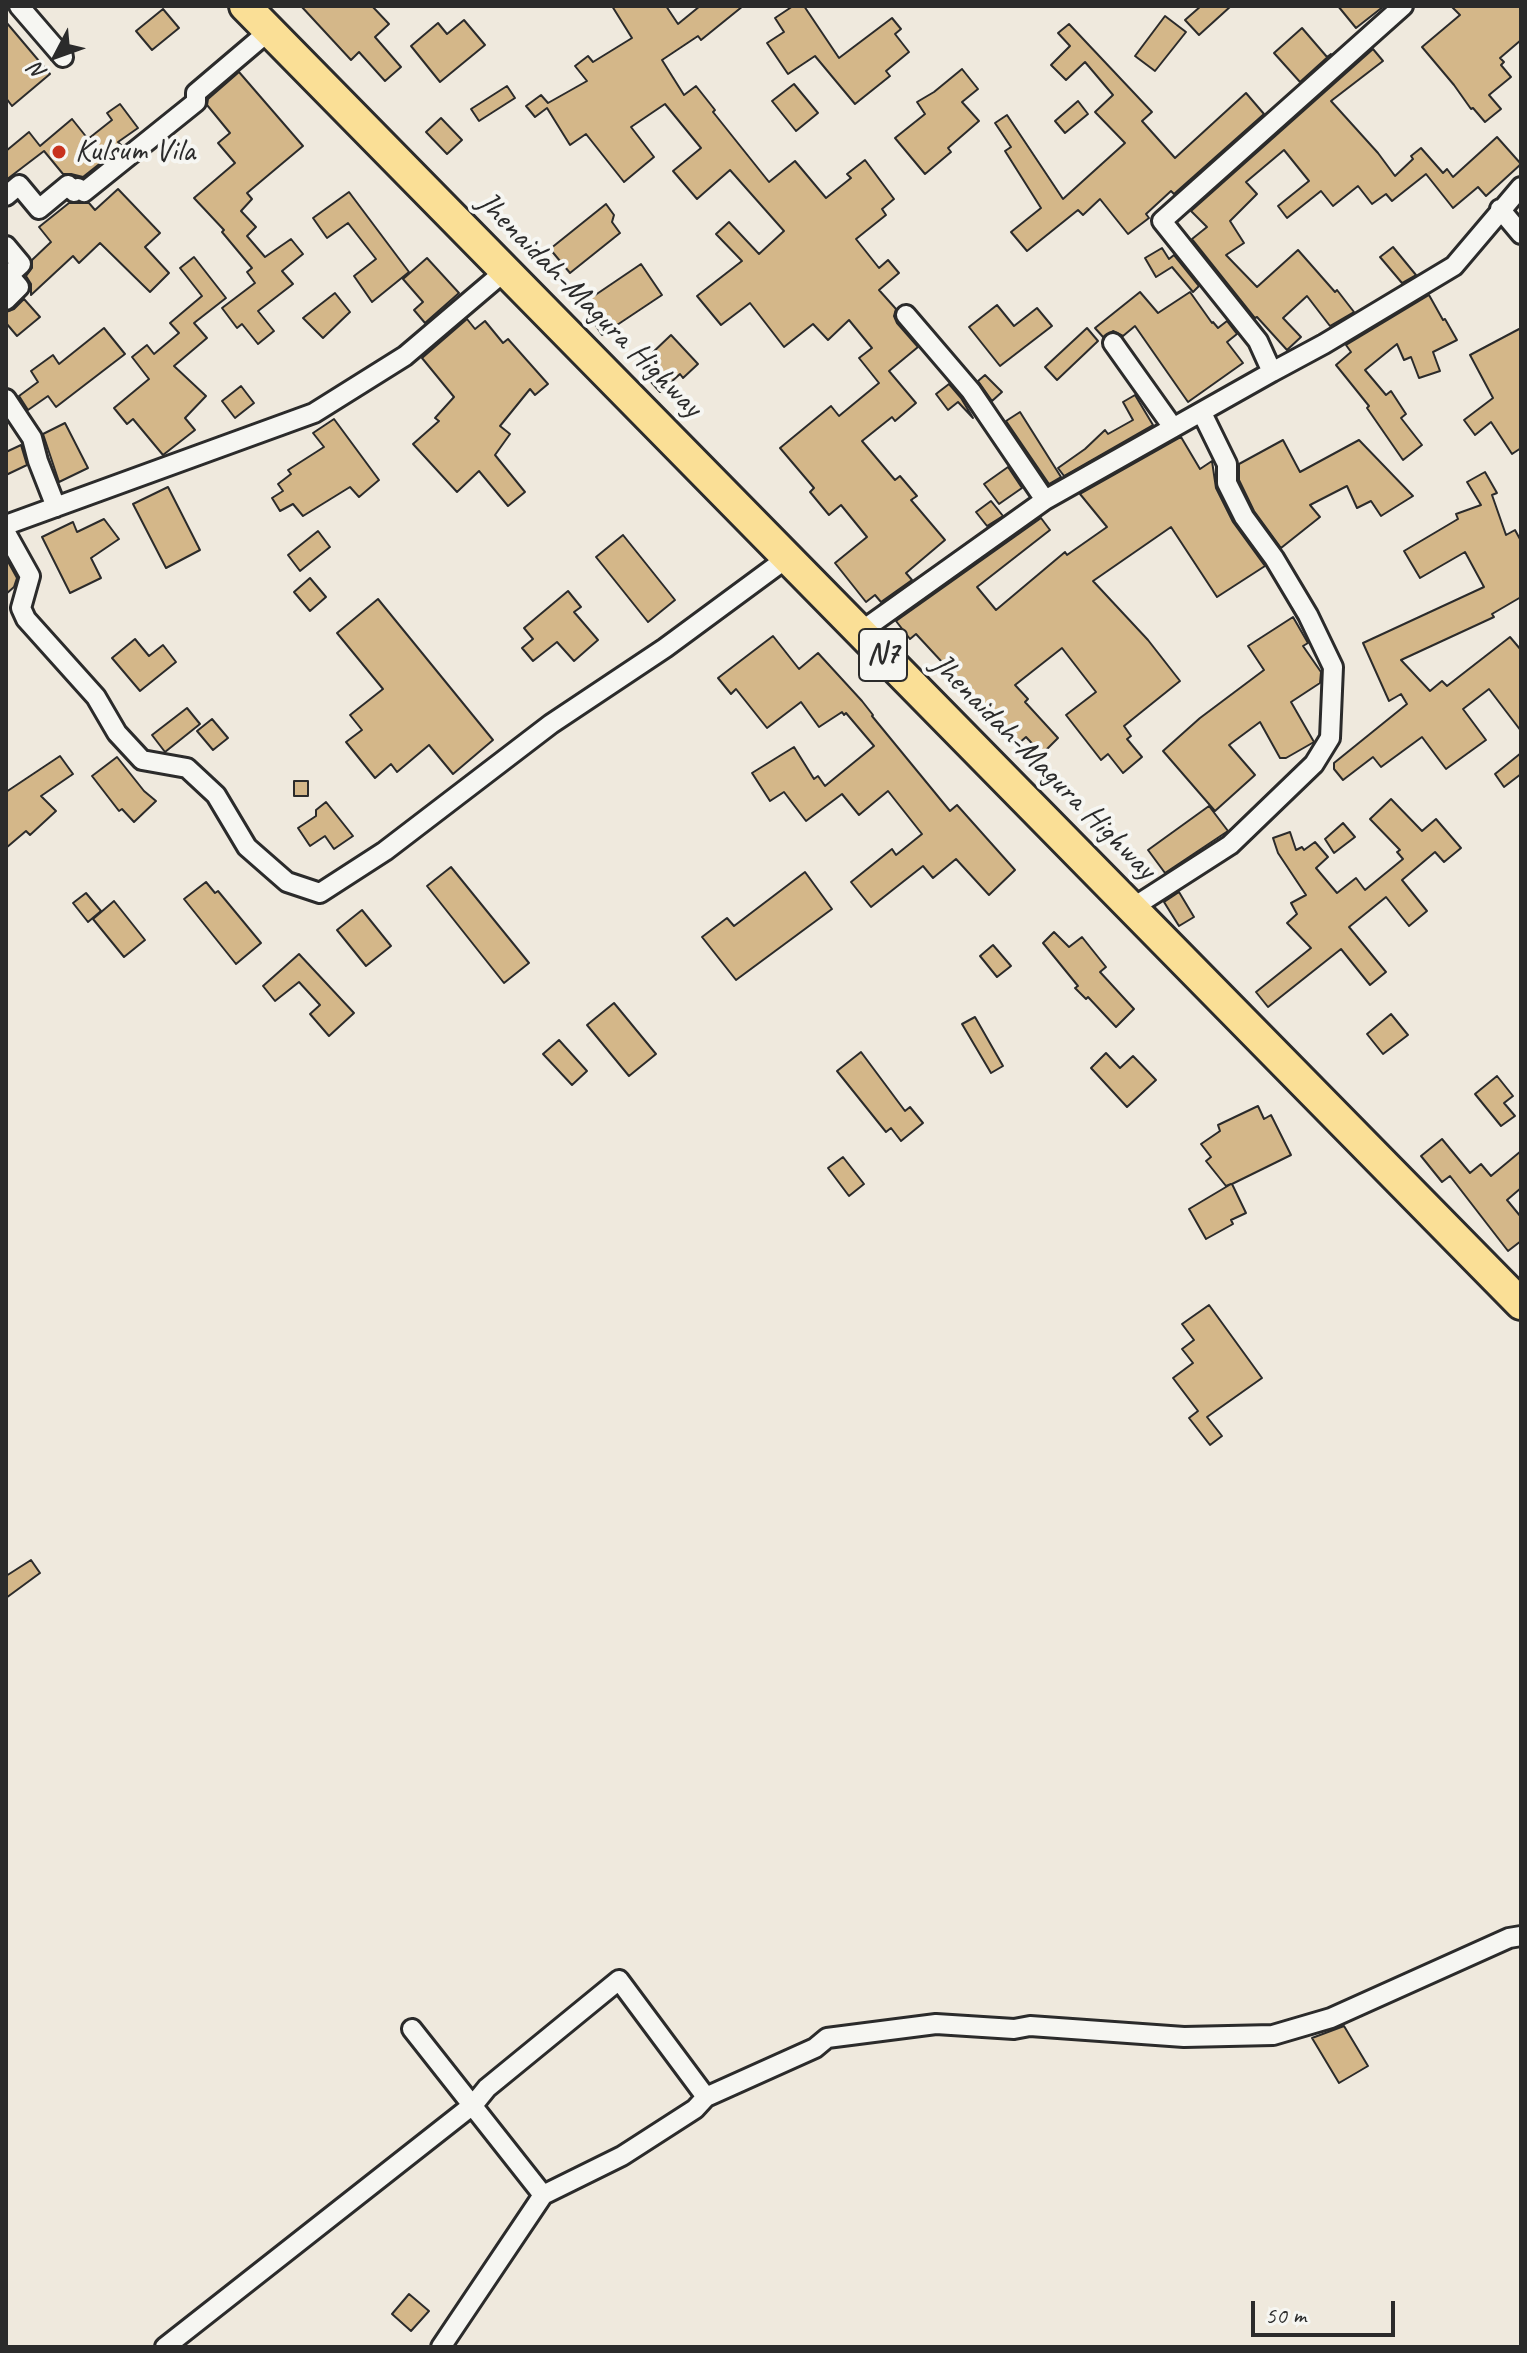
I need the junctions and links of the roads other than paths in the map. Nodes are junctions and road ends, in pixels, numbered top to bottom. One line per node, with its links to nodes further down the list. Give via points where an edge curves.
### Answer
1 (18, 6): 4 (street); 6 (street)
2 (245, 6): 5 (highway, Jhenaidah-Magura Highway / N7)
3 (1403, 6): 16 (street, via 1162,221 1258,341)
4 (6, 14)
5 (269, 31): 8 (street, via 196,93 196,102 178,118 84,192 74,192 68,185 39,209 19,185); 12 (highway, Jhenaidah-Magura Highway / N7)
6 (63, 57)
7 (1521, 187): 9 (street)
8 (6, 196)
9 (1500, 209): 10 (street); 16 (street, via 1454,266)
10 (1521, 234)
11 (6, 246): 13 (street, via 21,264 9,275 19,287)
12 (505, 271): 21 (street, via 405,356 314,413); 24 (highway, Jhenaidah-Magura Highway / N7)
13 (6, 300)
14 (906, 315): 20 (street, via 971,391)
15 (1113, 343): 19 (street)
16 (1272, 372): 18 (street)
17 (6, 399): 21 (street, via 32,438)
18 (1202, 413): 19 (street); 26 (street, via 1227,464 1227,483 1244,517 1308,615 1333,667 1330,738 1314,764 1230,845)
19 (1172, 426): 20 (street)
20 (1045, 500): 25 (street)
21 (56, 507): 22 (street)
22 (6, 525)
23 (6, 533): 24 (street, via 30,576 21,608 26,619 96,697 117,733 142,760 187,768 216,795 247,847 287,882 320,893)
24 (787, 558): 25 (highway, Jhenaidah-Magura Highway / N7)
25 (860, 632): 26 (highway, Jhenaidah-Magura Highway / N7)
26 (1132, 908): 27 (highway, Jhenaidah-Magura Highway / N7)
27 (1521, 1304)
28 (1521, 1936): 30 (street, via 1331,2018 1273,2035 1184,2037 936,2024 827,2038)
29 (412, 2029): 31 (street)
30 (706, 2097): 31 (street, via 619,1980); 32 (street, via 622,2156)
31 (474, 2104): 32 (street); 33 (street)
32 (543, 2195): 34 (street)
33 (165, 2347)
34 (441, 2347)

